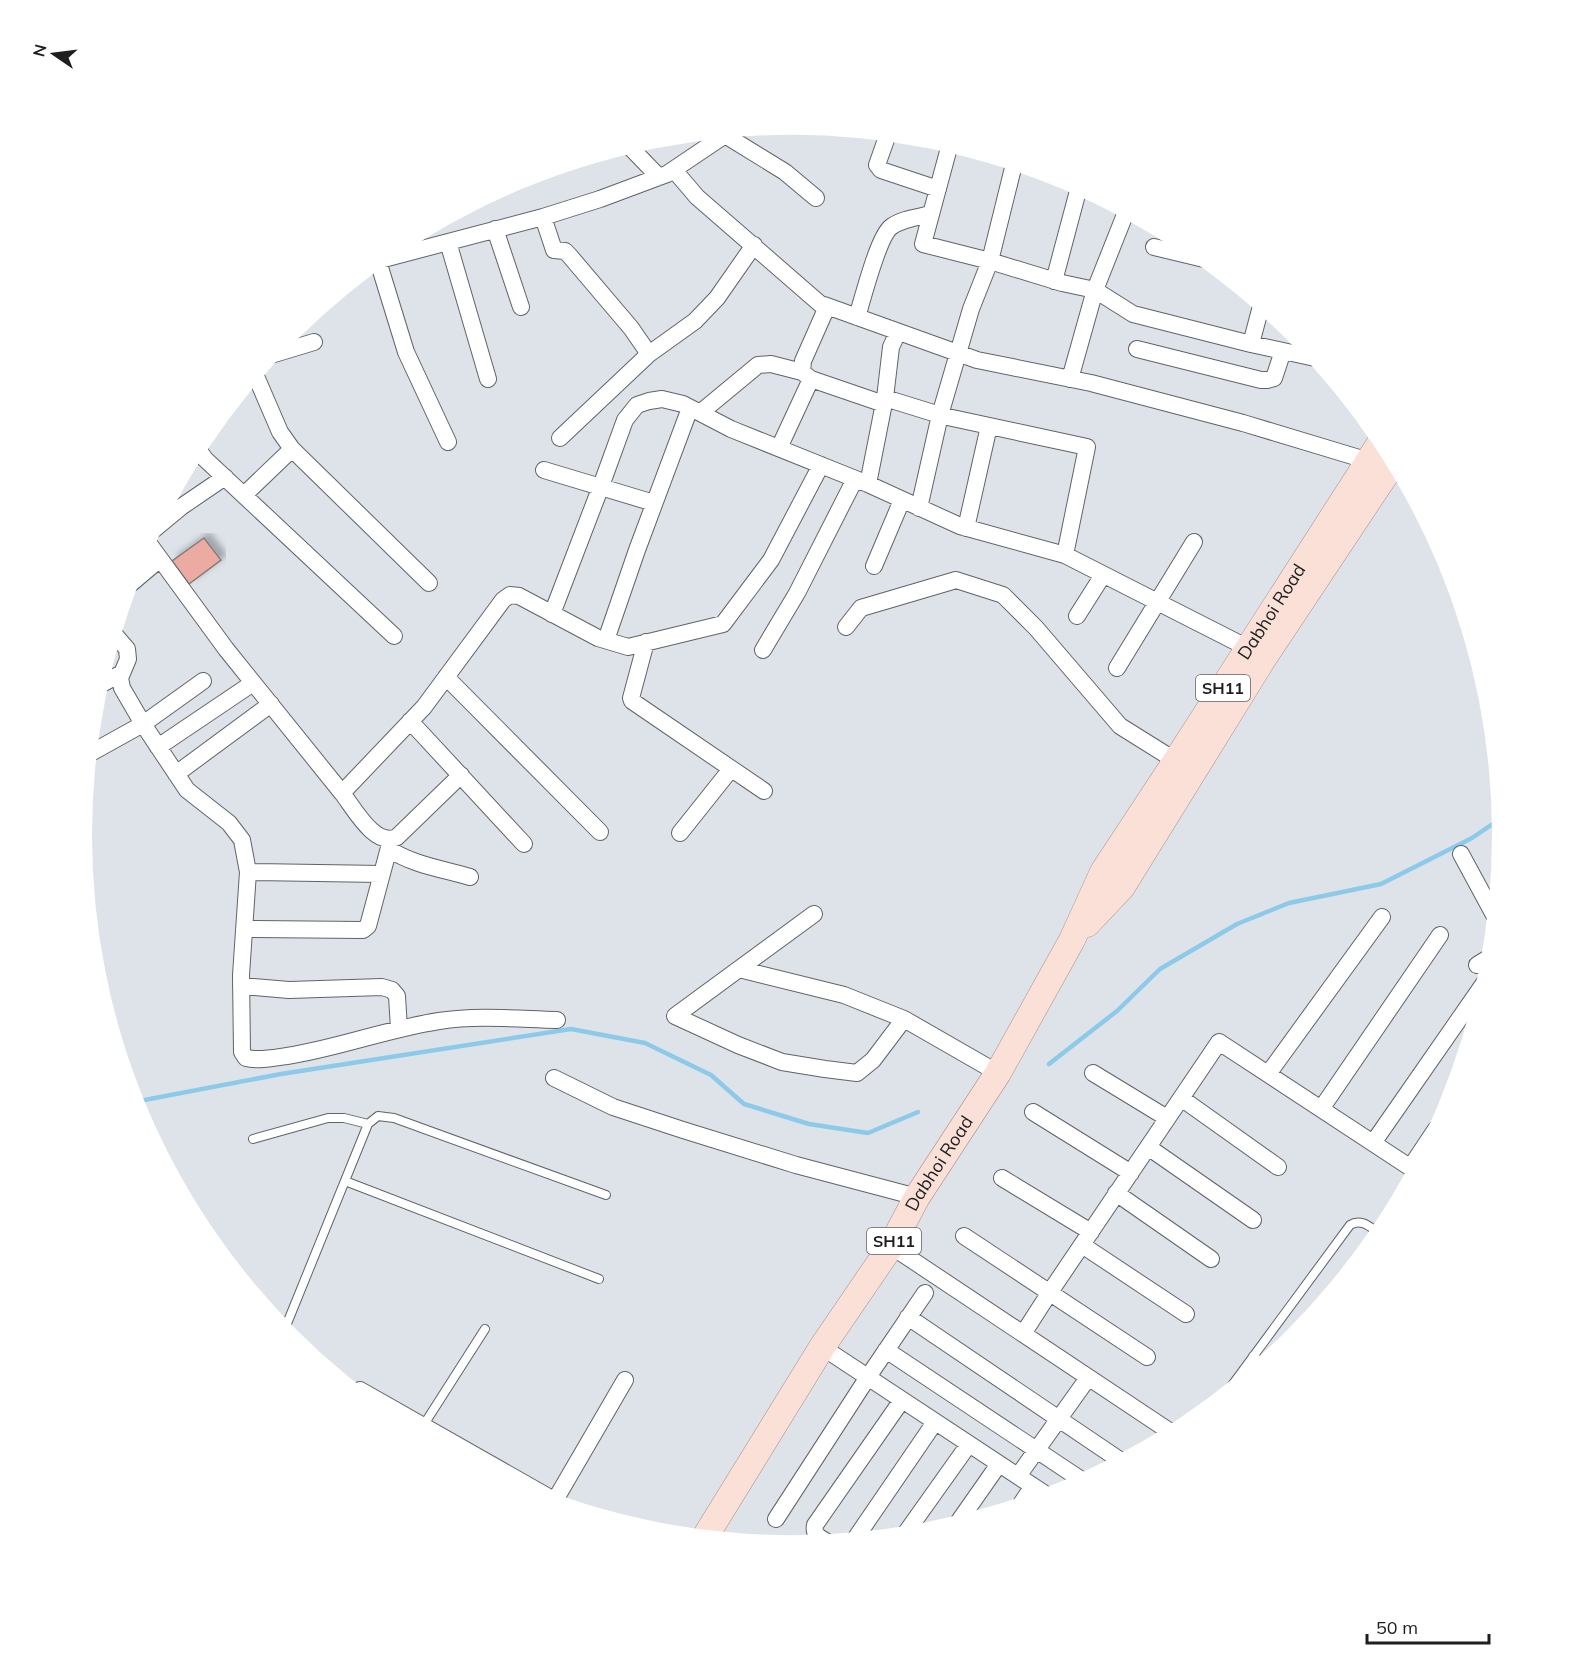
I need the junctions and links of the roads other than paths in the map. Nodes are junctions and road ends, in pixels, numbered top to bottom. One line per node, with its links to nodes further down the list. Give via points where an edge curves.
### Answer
1 (734, 137): 10 (street)
2 (719, 139): 7 (street)
3 (885, 141): 8 (street, via 877,165 881,170)
4 (638, 152): 7 (street)
5 (948, 153): 8 (street)
6 (1012, 171): 20 (street)
7 (667, 173): 12 (street); 16 (street)
8 (938, 189): 11 (street)
9 (1077, 196): 22 (street)
10 (816, 198)
11 (931, 214): 20 (street, via 923,244); 27 (street, via 891,227 882,239)
12 (543, 217): 14 (street); 35 (street, via 554,250 569,255)
13 (1123, 219): 23 (street)
14 (495, 229): 15 (street); 25 (street)
15 (448, 242): 19 (street); 38 (street)
16 (754, 245): 24 (street); 35 (street, via 702,314)
17 (1154, 247): 18 (street)
18 (1181, 253)
19 (401, 255)
20 (990, 261): 22 (street); 34 (street)
21 (380, 270): 46 (street, via 406,352)
22 (1054, 281): 23 (street)
23 (1095, 290): 30 (street, via 1133,314); 39 (street)
24 (824, 306): 27 (street); 37 (street, via 825,314 803,361)
25 (522, 307)
26 (1259, 314): 30 (street)
27 (857, 317): 28 (street)
28 (898, 332): 34 (street); 41 (street, via 891,347)
29 (314, 342): 32 (street)
30 (1251, 344): 33 (street)
31 (1137, 349): 33 (street, via 1261,380 1274,378)
32 (287, 350)
33 (1283, 351): 36 (street)
34 (958, 353): 39 (street); 43 (street)
35 (649, 354): 45 (street)
36 (1300, 355)
37 (806, 375): 41 (street); 42 (street, via 771,364 758,365); 47 (street)
38 (488, 379)
39 (1070, 379): 49 (street)
40 (258, 381): 48 (street, via 280,432)
41 (885, 401): 43 (street); 55 (street)
42 (695, 411): 47 (street); 56 (street, via 662,399 637,405 625,420); 59 (street)
43 (940, 415): 44 (street); 60 (street)
44 (989, 426): 62 (street); 65 (street, via 1087,447)
45 (560, 438)
46 (448, 442)
47 (779, 448): 52 (street)
48 (292, 449): 57 (street); 70 (street)
49 (1378, 453)
50 (203, 456): 54 (street)
51 (1380, 456): 80 (main road, Dabhoi Road / SH11)
52 (821, 465): 55 (street); 78 (street, via 771,560 723,624)
53 (544, 470): 56 (street)
54 (225, 477): 57 (street); 61 (street)
55 (861, 482): 58 (street); 79 (street)
56 (602, 486): 59 (street); 72 (street)
57 (244, 495): 75 (street)
58 (902, 500): 60 (street); 67 (street)
59 (654, 502): 77 (street)
60 (919, 508): 62 (street)
61 (168, 518)
62 (966, 528): 65 (street)
63 (1194, 542): 71 (street)
64 (153, 549): 66 (street)
65 (1065, 555): 69 (street)
66 (160, 559): 68 (street); 86 (street)
67 (874, 566)
68 (142, 574)
69 (1103, 575): 71 (street); 73 (street)
70 (429, 583)
71 (1157, 603): 80 (street); 81 (street)
72 (552, 614): 77 (street); 83 (street, via 510,595)
73 (1077, 616)
74 (846, 627): 92 (street, via 861,608 956,580 1003,595 1120,726)
75 (394, 636)
76 (119, 640): 82 (street, via 127,649 128,659)
77 (606, 640): 78 (street, via 628,647)
78 (646, 642): 93 (street, via 632,701)
79 (763, 650)
80 (1256, 653): 92 (main road, Dabhoi Road / SH11); 111 (main road, Dabhoi Road / SH11, via 1122,886)
81 (1117, 668)
82 (122, 673): 84 (street); 89 (street, via 122,688)
83 (446, 677): 88 (street); 98 (street)
84 (109, 680)
85 (203, 681): 89 (street)
86 (254, 683): 87 (street); 90 (street)
87 (271, 704): 94 (street); 97 (street)
88 (410, 721): 95 (street); 97 (street)
89 (143, 724): 90 (street); 91 (street)
90 (158, 747): 94 (street)
91 (96, 750)
92 (1176, 761): 111 (main road, Dabhoi Road / SH11, via 1103,872)
93 (731, 769): 96 (street); 99 (street)
94 (176, 774): 103 (street, via 242,840)
95 (461, 775): 100 (street); 101 (street)
96 (764, 791)
97 (342, 793): 100 (street, via 373,834)
98 (600, 832)
99 (680, 833)
100 (390, 844): 104 (street); 105 (street, via 400,857)
101 (524, 844)
102 (1461, 854): 106 (street)
103 (248, 872): 104 (street); 109 (street)
104 (382, 874): 109 (street, via 368,926 363,930)
105 (470, 877)
106 (1488, 899)
107 (814, 914): 112 (street)
108 (1382, 917): 120 (street)
109 (244, 929): 113 (street)
110 (1440, 935): 123 (street)
111 (1072, 940): 118 (main road, Dabhoi Road / SH11)
112 (739, 969): 115 (street, via 844,996); 115 (street, via 675,1016 782,1062 857,1073 873,1060)
113 (241, 986): 117 (street, via 289,990 382,987 397,996); 117 (street, via 242,1052 246,1058 305,1053)
114 (1471, 1002): 128 (street)
115 (904, 1019): 118 (street)
116 (558, 1020): 117 (street, via 479,1017)
117 (399, 1029)
118 (998, 1073): 137 (main road, Dabhoi Road / SH11)
119 (1093, 1073): 125 (street)
120 (1268, 1074): 122 (street, via 1219,1042); 123 (street)
121 (554, 1078): 137 (street, via 613,1107 796,1165)
122 (1181, 1098): 125 (street); 131 (street)
123 (1321, 1109): 128 (street)
124 (1033, 1112): 132 (street)
125 (1167, 1118): 129 (street)
126 (368, 1124): 127 (lane, via 328,1118); 134 (lane); 136 (lane, via 378,1116 394,1118)
127 (253, 1139)
128 (1373, 1143): 130 (street)
129 (1148, 1147): 132 (street); 138 (street)
130 (1408, 1166)
131 (1278, 1167)
132 (1131, 1173): 135 (street)
133 (1002, 1178): 141 (street)
134 (345, 1181): 144 (lane); 149 (lane)
135 (1116, 1193): 141 (street); 143 (street)
136 (606, 1195)
137 (916, 1197): 142 (main road, Dabhoi Road / SH11)
138 (1253, 1221)
139 (1371, 1228): 154 (lane, via 1363,1222 1350,1225)
140 (964, 1236): 145 (street)
141 (1086, 1238): 145 (street); 147 (street)
142 (891, 1246): 151 (street); 152 (main road, Dabhoi Road / SH11)
143 (1211, 1259)
144 (598, 1279)
145 (1050, 1292): 151 (street); 155 (street)
146 (925, 1293): 148 (street)
147 (1186, 1314)
148 (908, 1317): 153 (street); 163 (street)
149 (288, 1321)
150 (485, 1329): 165 (lane)
151 (1023, 1334): 159 (street)
152 (822, 1347): 158 (street); 181 (main road, Dabhoi Road / SH11)
153 (886, 1350): 158 (street); 168 (street)
154 (1253, 1356): 156 (lane); 157 (lane)
155 (1147, 1357)
156 (1256, 1358)
157 (1244, 1368)
158 (868, 1377): 161 (street); 179 (street)
159 (1088, 1378): 163 (street); 166 (street)
160 (626, 1380): 177 (street)
161 (902, 1400): 164 (street); 183 (street, via 815,1525)
162 (386, 1405): 165 (street)
163 (1059, 1419): 168 (street); 169 (street)
164 (935, 1422): 167 (street); 182 (street)
165 (423, 1426): 171 (street)
166 (1163, 1427)
167 (969, 1444): 170 (street); 180 (street)
168 (1036, 1450): 172 (street); 173 (street)
169 (1114, 1456)
170 (999, 1464): 173 (street); 178 (street)
171 (510, 1475)
172 (1074, 1475)
173 (1018, 1476): 174 (street)
174 (1033, 1486): 175 (street); 176 (street)
175 (1039, 1490)
176 (1028, 1494)
177 (560, 1496)
178 (965, 1513)
179 (776, 1519)
180 (912, 1525)
181 (709, 1530)
182 (860, 1531)
183 (816, 1534)

